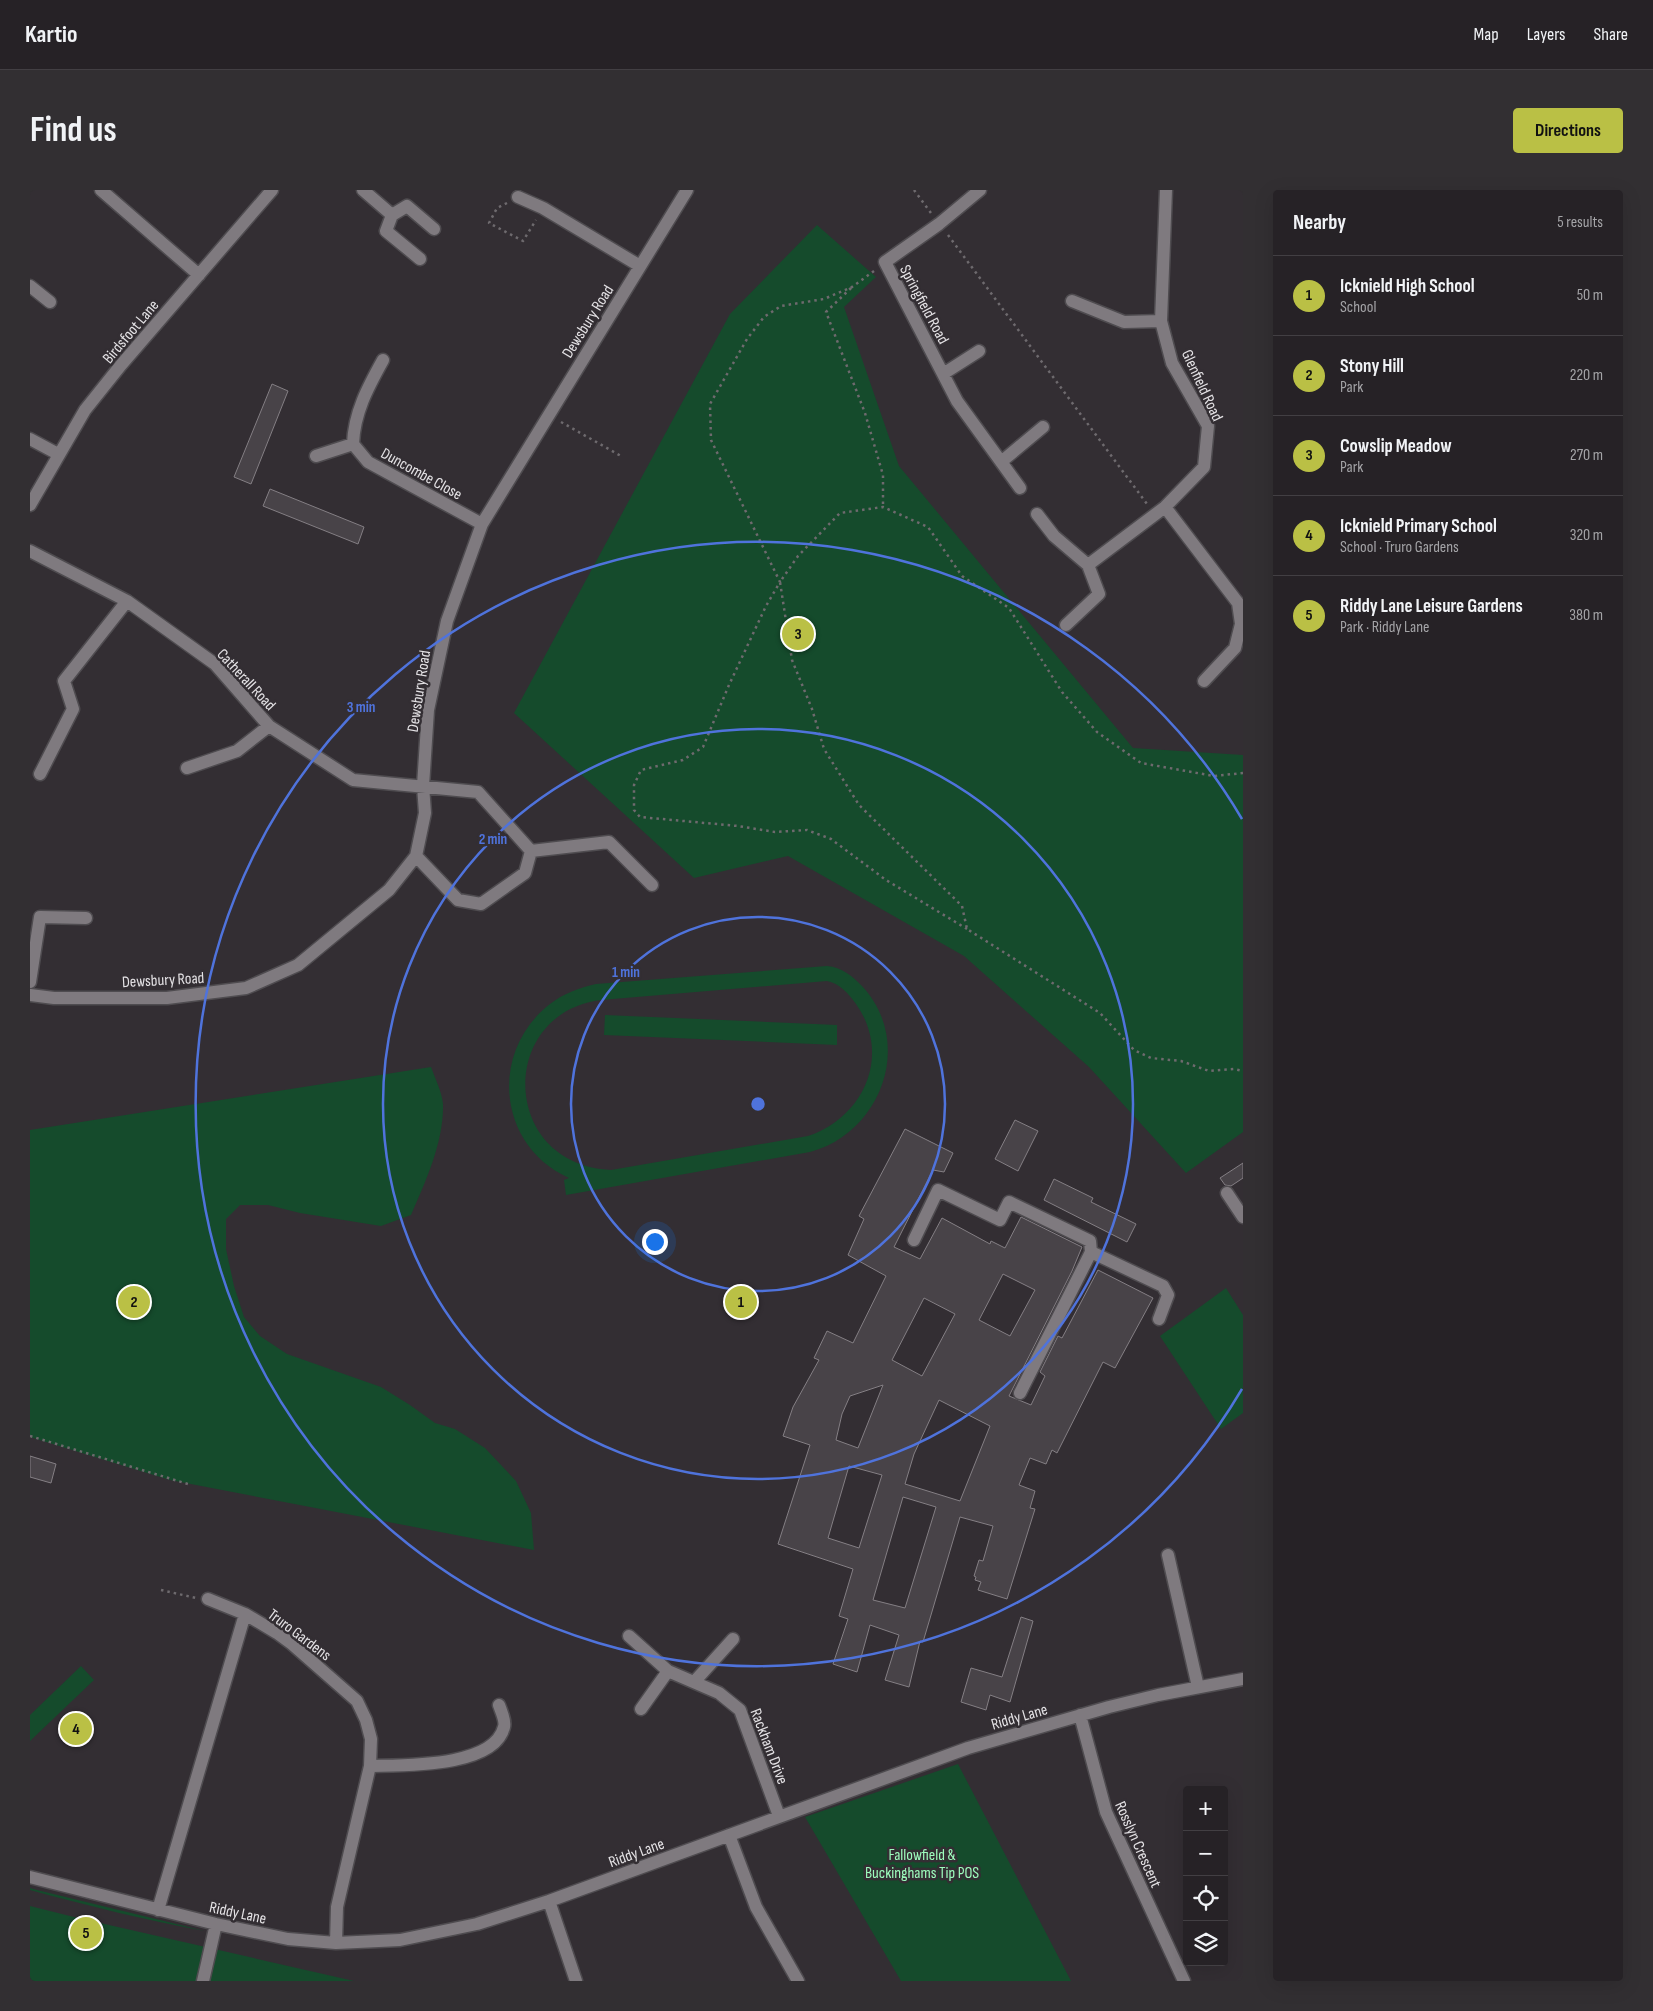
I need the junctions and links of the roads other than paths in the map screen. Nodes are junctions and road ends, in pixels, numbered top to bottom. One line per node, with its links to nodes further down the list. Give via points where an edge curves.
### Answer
1 (101, 190): 12 (street)
2 (272, 190): 12 (street, Birdsfoot Lane)
3 (363, 190): 8 (street)
4 (687, 190): 11 (street, Dewsbury Road)
5 (980, 190): 19 (street, Springfield Road, via 885,262)
6 (1166, 190): 16 (street, Glenfield Road)
7 (518, 197): 11 (street, via 543,208)
8 (392, 215): 9 (street, via 407,206); 10 (street, via 386,231)
9 (434, 229)
10 (420, 259)
11 (640, 266): 30 (street, Dewsbury Road)
12 (199, 275): 23 (street, Birdsfoot Lane, via 85,410)
13 (30, 286): 15 (street)
14 (1072, 301): 16 (street, via 1124,322)
15 (50, 302)
16 (1161, 321): 28 (street, Glenfield Road, via 1172,363 1208,426 1204,468)
17 (979, 351): 19 (street)
18 (382, 360): 22 (street, via 363,396)
19 (943, 374): 25 (street, Springfield Road, via 957,400)
20 (1043, 427): 25 (street)
21 (30, 439): 23 (street)
22 (353, 444): 24 (street); 30 (street, Duncombe Close, via 368,462)
23 (58, 454): 27 (street, Birdsfoot Lane)
24 (316, 456)
25 (1001, 462): 26 (street, Springfield Road)
26 (1020, 488)
27 (30, 506)
28 (1165, 507): 32 (street, Glenfield Road); 35 (street, via 1238,603 1241,624 1235,648)
29 (1037, 514): 32 (street, via 1054,536)
30 (482, 524): 39 (street, Dewsbury Road, via 447,621 428,710)
31 (30, 551): 33 (street, Catherall Road)
32 (1088, 565): 34 (street, via 1099,594)
33 (127, 601): 36 (street, Catherall Road, via 215,664); 38 (street, via 64,681 73,709)
34 (1066, 625)
35 (1204, 681)
36 (269, 726): 37 (street, via 237,752); 39 (street, Catherall Road, via 353,780)
37 (187, 768)
38 (40, 774)
39 (424, 786): 40 (street, Catherall Road, via 478,792); 41 (street, Dewsbury Road, via 425,813)
40 (531, 851): 41 (street, via 525,873 481,904 458,900); 42 (street, via 609,842)
41 (416, 856): 45 (street, Dewsbury Road, via 389,890 298,965 246,988 167,998)
42 (652, 885)
43 (86, 918): 44 (street, via 40,917)
44 (30, 982)
45 (30, 995)
46 (1227, 1193): 47 (street)
47 (1243, 1217)
48 (914, 1240): 49 (street, via 938,1190 1000,1220 1008,1202 1090,1241)
49 (1091, 1252): 50 (street, via 1163,1286 1168,1295); 51 (street)
50 (1159, 1319)
51 (1020, 1393)
52 (1168, 1555): 60 (street)
53 (208, 1599): 54 (street)
54 (245, 1614): 64 (street, Truro Gardens, via 292,1644 357,1701 371,1739); 69 (street, Truro Gardens)
55 (629, 1636): 57 (street, Rackham Drive)
56 (733, 1639): 59 (street)
57 (668, 1671): 59 (street, Rackham Drive); 62 (street)
58 (1243, 1679): 60 (street, Riddy Lane)
59 (695, 1681): 65 (street, Rackham Drive, via 719,1692 740,1710)
60 (1198, 1687): 63 (street, Riddy Lane)
61 (499, 1705): 64 (street, via 505,1725 500,1738 490,1746 466,1757 439,1763)
62 (641, 1710)
63 (1080, 1716): 65 (street, Riddy Lane, via 968,1748); 75 (street, Rosslyn Crescent, via 1106,1812)
64 (370, 1766): 71 (street, Truro Gardens, via 337,1908)
65 (779, 1816): 66 (street, Riddy Lane)
66 (729, 1834): 68 (street, Riddy Lane); 74 (street, via 756,1907)
67 (30, 1877): 69 (street, Riddy Lane)
68 (549, 1902): 71 (street, Riddy Lane, via 477,1924 400,1940); 73 (street)
69 (158, 1910): 70 (street, Riddy Lane)
70 (216, 1924): 71 (street, Riddy Lane, via 288,1939); 72 (street)
71 (336, 1943)
72 (203, 1981)
73 (576, 1981)
74 (798, 1981)
75 (1184, 1981)

